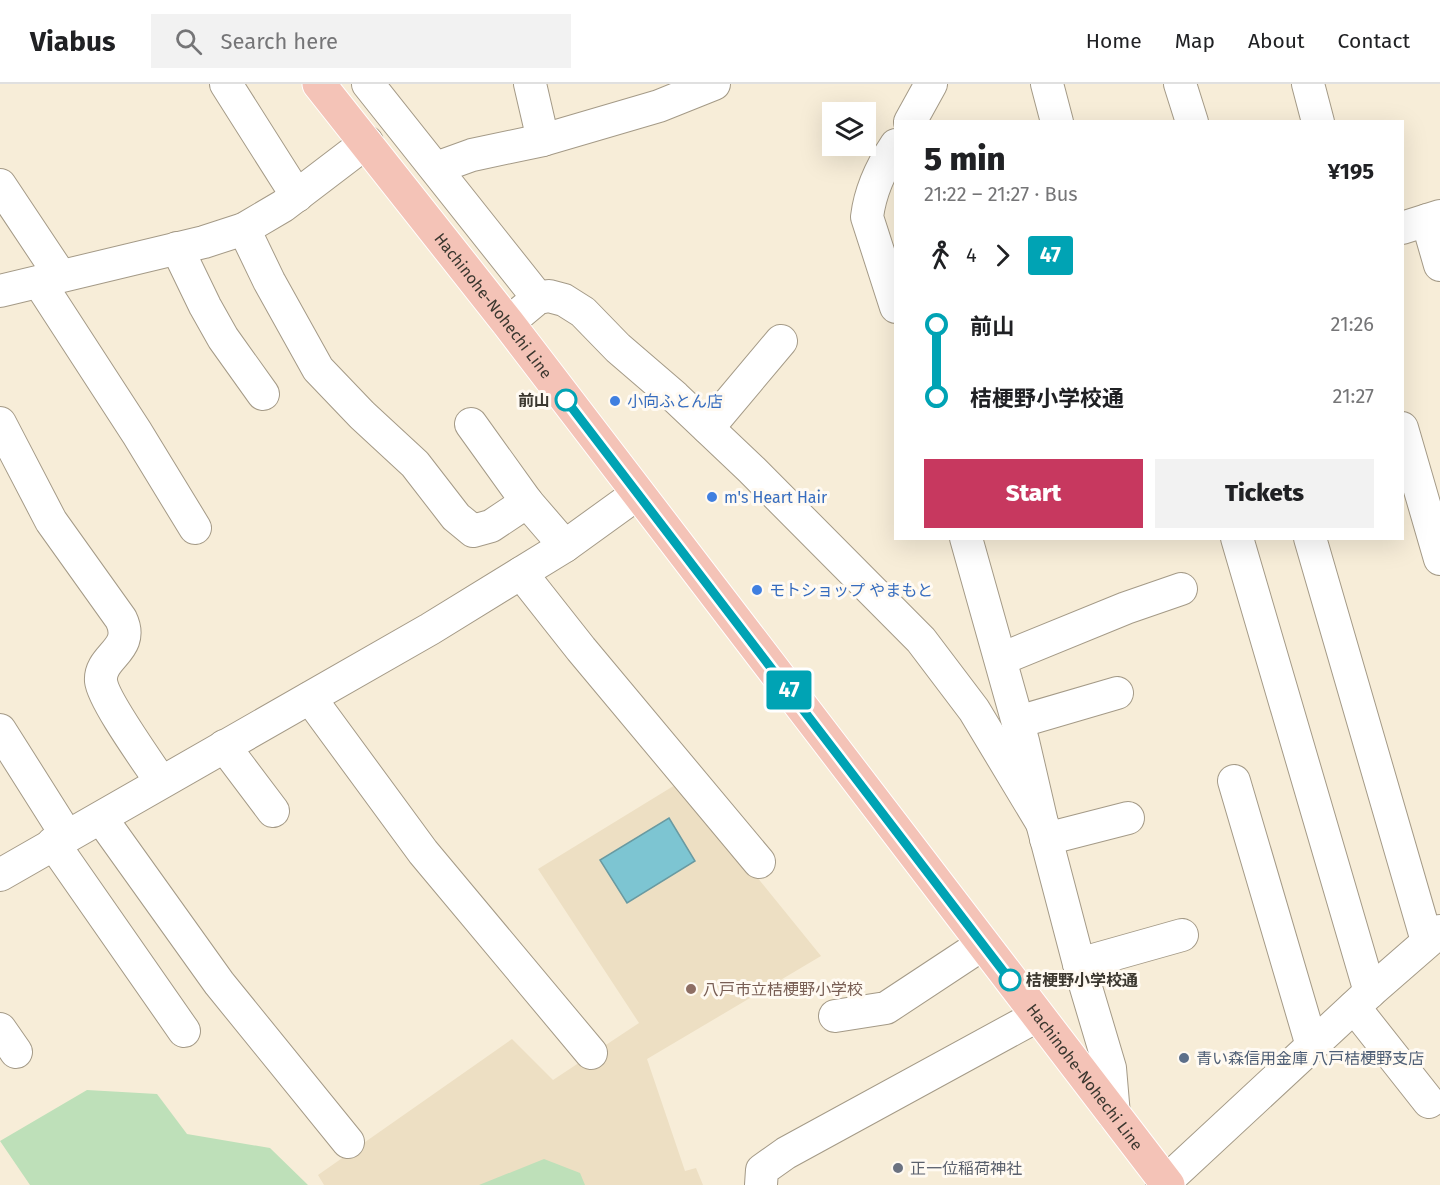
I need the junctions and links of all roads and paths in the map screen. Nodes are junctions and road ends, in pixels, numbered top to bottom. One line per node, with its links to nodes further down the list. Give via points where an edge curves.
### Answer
1 (226, 84): 19 (street)
2 (319, 84): 15 (main road, Hachinohe-Nohechi Line)
3 (368, 84): 17 (street)
4 (530, 84): 14 (street)
5 (714, 84): 14 (street, via 659,106)
6 (931, 84): 10 (street)
7 (1047, 84): 11 (street)
8 (1180, 84): 12 (street)
9 (1308, 84): 13 (street)
10 (911, 120)
11 (1056, 120)
12 (1191, 120)
13 (1317, 120)
14 (543, 140): 17 (street, via 472,155)
15 (367, 142): 19 (street); 28 (main road, Hachinohe-Nohechi Line)
16 (894, 148): 27 (street, via 871,196 867,217)
17 (436, 168): 26 (street)
18 (0, 185): 24 (street)
19 (297, 196): 21 (street)
20 (1423, 221): 23 (street)
21 (244, 229): 22 (street); 36 (street, via 268,281 318,369 415,464 456,517 473,531 490,526)
22 (177, 248): 24 (street); 30 (street, via 223,338)
23 (1440, 265)
24 (49, 279): 25 (street); 37 (street)
25 (2, 287)
26 (538, 298): 28 (street); 33 (street, via 564,300 583,312)
27 (894, 301)
28 (508, 324): 35 (main road, Hachinohe-Nohechi Line)
29 (781, 341): 33 (street)
30 (263, 394)
31 (0, 423): 52 (street, via 51,521 126,630 124,641 101,674 101,684)
32 (471, 424): 36 (street)
33 (708, 428): 56 (street, via 921,640 974,710)
34 (1404, 435): 42 (street)
35 (637, 494): 41 (street); 62 (main road, Hachinohe-Nohechi Line)
36 (527, 502): 41 (street)
37 (195, 528)
38 (967, 540): 45 (street)
39 (1238, 540): 64 (street)
40 (1311, 540): 61 (street)
41 (565, 546): 43 (street)
42 (1440, 559)
43 (521, 573): 47 (street); 58 (street)
44 (1181, 589): 45 (street)
45 (1001, 659): 48 (street)
46 (1117, 693): 48 (street)
47 (310, 698): 50 (street); 69 (street, via 423,852)
48 (1018, 722): 56 (street)
49 (0, 730): 57 (street)
50 (224, 746): 52 (street); 53 (street)
51 (1234, 781): 68 (street)
52 (161, 782): 54 (street)
53 (273, 811)
54 (100, 818): 57 (street); 72 (street, via 219,983)
55 (1128, 818): 56 (street)
56 (1044, 831): 63 (street)
57 (60, 840): 59 (street); 67 (street)
58 (759, 862)
59 (3, 867)
60 (1182, 935): 63 (street)
61 (1434, 937): 64 (street)
62 (983, 944): 65 (street, via 886,1008); 66 (main road, Hachinohe-Nohechi Line)
63 (1079, 964): 71 (street, via 1110,1068)
64 (1362, 999): 68 (street); 70 (street)
65 (835, 1016)
66 (1037, 1016): 71 (main road, Hachinohe-Nohechi Line); 74 (street, via 786,1153 762,1170)
67 (184, 1031)
68 (1312, 1046): 73 (street)
69 (591, 1053)
70 (1429, 1102)
71 (1114, 1115): 73 (main road, Hachinohe-Nohechi Line)
72 (348, 1142)
73 (1166, 1184)
74 (761, 1185)

